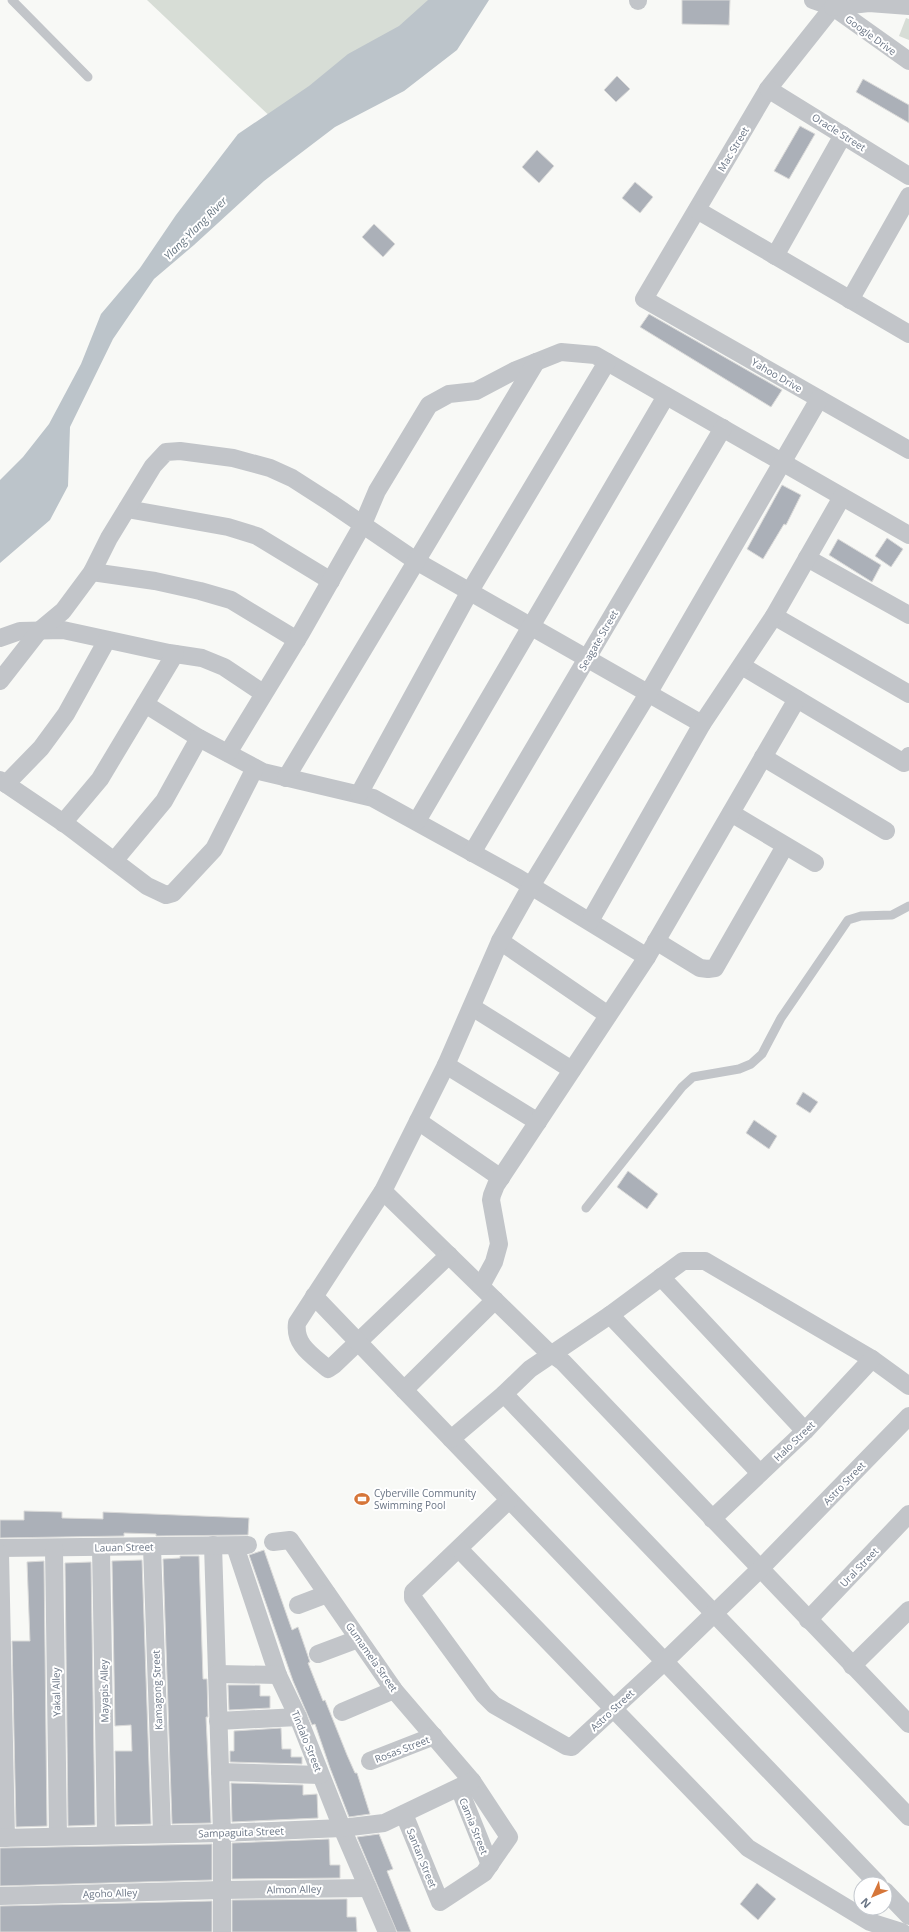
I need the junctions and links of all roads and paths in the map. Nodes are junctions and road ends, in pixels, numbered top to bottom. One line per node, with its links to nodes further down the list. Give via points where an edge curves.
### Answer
1 (12, 0): 6 (lane)
2 (813, 0): 3 (street)
3 (831, 4): 4 (street); 5 (street, Google Drive); 7 (street, Mac Street)
4 (909, 6)
5 (909, 61)
6 (88, 78)
7 (768, 89): 8 (street, Oracle Street); 11 (street, Mac Street)
8 (844, 135): 9 (street, Oracle Street); 12 (street)
9 (909, 176)
10 (909, 196): 14 (street)
11 (697, 210): 12 (street); 13 (street, Mac Street)
12 (775, 256): 14 (street)
13 (644, 299): 19 (street, Yahoo Drive)
14 (850, 300): 15 (street)
15 (909, 334)
16 (536, 362): 17 (street, via 561,352 595,355); 25 (street, via 476,391 449,394 429,405 377,492); 28 (street)
17 (607, 362): 18 (street); 31 (street)
18 (666, 396): 20 (street); 34 (street)
19 (819, 399): 21 (street, Yahoo Drive); 22 (street)
20 (723, 428): 22 (street); 40 (street, Seagate Street)
21 (909, 450)
22 (782, 462): 23 (street); 43 (street)
23 (842, 496): 26 (street); 27 (street)
24 (127, 509): 25 (street, via 153,466 166,452 180,451 233,458 270,468 292,478); 29 (street); 30 (street, via 228,527 257,536)
25 (363, 524): 28 (street); 30 (street)
26 (909, 535)
27 (807, 558): 32 (street); 33 (street)
28 (416, 561): 31 (street); 54 (street)
29 (92, 572): 35 (street, via 63,611); 38 (street, via 162,583 231,600)
30 (331, 581): 38 (street)
31 (470, 591): 34 (street); 56 (street)
32 (909, 615)
33 (774, 616): 41 (street); 45 (street)
34 (532, 626): 40 (street); 58 (street)
35 (39, 631): 36 (street, via 20,631); 37 (street, via 63,630); 42 (street)
36 (0, 638)
37 (107, 640): 39 (street); 55 (street, via 66,714 41,748)
38 (297, 640): 44 (street)
39 (175, 654): 44 (street, via 202,658 224,667); 47 (street)
40 (588, 658): 43 (street); 62 (street, Seagate Street)
41 (742, 666): 46 (street); 48 (street)
42 (0, 681)
43 (649, 692): 48 (street); 65 (street)
44 (263, 693): 50 (street)
45 (909, 694)
46 (797, 699): 51 (street, via 904,763); 52 (street)
47 (145, 704): 49 (street); 59 (street, via 100,779)
48 (702, 724): 67 (street)
49 (199, 738): 50 (street); 63 (street, via 164,801)
50 (228, 753): 53 (street)
51 (909, 756)
52 (763, 757): 57 (street); 60 (street)
53 (255, 768): 54 (street); 63 (street, via 214,849 173,894 166,895 147,886)
54 (286, 778): 56 (street)
55 (3, 782): 59 (street)
56 (359, 794): 58 (street, via 373,798)
57 (731, 813): 61 (street); 69 (street)
58 (417, 821): 62 (street)
59 (63, 823): 63 (street)
60 (886, 831)
61 (785, 846): 64 (street); 69 (street, via 716,968 700,968)
62 (472, 852): 65 (street)
63 (114, 861)
64 (815, 863)
65 (531, 886): 67 (street); 68 (street)
66 (909, 906): 79 (lane, via 892,915 861,916 848,920 782,1018 762,1054 745,1067 693,1077 687,1082)
67 (590, 921): 70 (street)
68 (500, 941): 71 (street); 72 (street)
69 (656, 941): 70 (street)
70 (647, 957): 72 (street)
71 (472, 1007): 73 (street); 74 (street)
72 (608, 1015): 74 (street)
73 (446, 1065): 75 (street); 76 (street)
74 (572, 1070): 76 (street)
75 (418, 1121): 77 (street); 78 (street)
76 (538, 1122): 77 (street)
77 (501, 1178): 82 (street, via 491,1200 499,1244 494,1262)
78 (383, 1191): 80 (street); 83 (street)
79 (586, 1208)
80 (449, 1255): 82 (street); 86 (street)
81 (662, 1277): 85 (street); 88 (street, via 683,1261 705,1261); 93 (street)
82 (481, 1286): 84 (street)
83 (314, 1296): 86 (street); 86 (street, via 297,1323 296,1333 300,1343 328,1369)
84 (495, 1300): 87 (street, via 545,1349); 90 (street)
85 (610, 1315): 87 (street); 95 (street)
86 (358, 1342): 90 (street)
87 (554, 1354): 91 (street, via 530,1369); 98 (street)
88 (872, 1359): 89 (street); 93 (street, Halo Street)
89 (909, 1386)
90 (404, 1390): 94 (street)
91 (504, 1394): 94 (street); 112 (street)
92 (909, 1416): 108 (street, Astro Street)
93 (805, 1431): 95 (street, Halo Street)
94 (451, 1439): 96 (street)
95 (760, 1473): 98 (street, Halo Street)
96 (509, 1500): 106 (street, Astro Street); 116 (street)
97 (909, 1514): 113 (street, Ural Street)
98 (712, 1518): 108 (street)
99 (273, 1542): 109 (street, Gumamela Street, via 290,1540)
100 (213, 1545): 101 (street, Lauan Street); 102 (street, Lauan Street); 118 (street)
101 (241, 1545): 119 (street, Tindalo Street)
102 (152, 1547): 105 (street, Lauan Street); 134 (street, Kamagong Street)
103 (0, 1548): 104 (street, Lauan Street)
104 (54, 1548): 105 (street, Lauan Street); 137 (street, Yakal Alley)
105 (101, 1548): 136 (street, Mayapis Alley)
106 (459, 1549): 121 (street); 121 (street, Astro Street, via 413,1592 413,1598 484,1695 494,1705 572,1747)
107 (0, 1553): 138 (street)
108 (760, 1569): 112 (street, Astro Street); 113 (street)
109 (327, 1594): 110 (street); 114 (street, Gumamela Street)
110 (298, 1605)
111 (909, 1610): 117 (street)
112 (714, 1614): 116 (street, Astro Street); 132 (street)
113 (808, 1620): 117 (street)
114 (358, 1639): 115 (street); 120 (street, Gumamela Street)
115 (318, 1654)
116 (664, 1662): 121 (street, Astro Street); 140 (street)
117 (852, 1666): 123 (street)
118 (217, 1674): 119 (street); 125 (street)
119 (278, 1674): 124 (street, Tindalo Street)
120 (394, 1690): 122 (street); 126 (street, Gumamela Street)
121 (612, 1709): 148 (street, via 748,1848 870,1922)
122 (342, 1712)
123 (905, 1713)
124 (298, 1717): 125 (street); 129 (street, Tindalo Street)
125 (218, 1721): 128 (street)
126 (434, 1736): 127 (street, Rosas Street); 130 (street, Gumamela Street)
127 (370, 1761)
128 (220, 1772): 129 (street); 135 (street)
129 (320, 1775): 133 (street, Tindalo Street)
130 (466, 1784): 131 (street, Sampaguita Street); 139 (street, Camia Street); 139 (street, via 509,1837)
131 (404, 1814): 133 (street, Sampaguita Street, via 384,1823); 139 (street, Santan Street, via 440,1902 484,1873)
132 (909, 1817)
133 (342, 1828): 135 (street, Sampaguita Street); 141 (street, Tindalo Street)
134 (162, 1833): 135 (street, Sampaguita Street); 136 (street, Sampaguita Street)
135 (222, 1833): 142 (street)
136 (106, 1835): 137 (street, Sampaguita Street)
137 (58, 1836): 138 (street, Sampaguita Street)
138 (3, 1838)
139 (490, 1865)
140 (870, 1876)
141 (368, 1888): 142 (street, Almon Alley); 147 (street, Tindalo Street)
142 (221, 1890): 143 (street, Agoho Alley); 146 (street)
143 (0, 1896)
144 (893, 1899): 145 (street)
145 (909, 1916)
146 (222, 1932)
147 (387, 1932)
148 (902, 1932)

